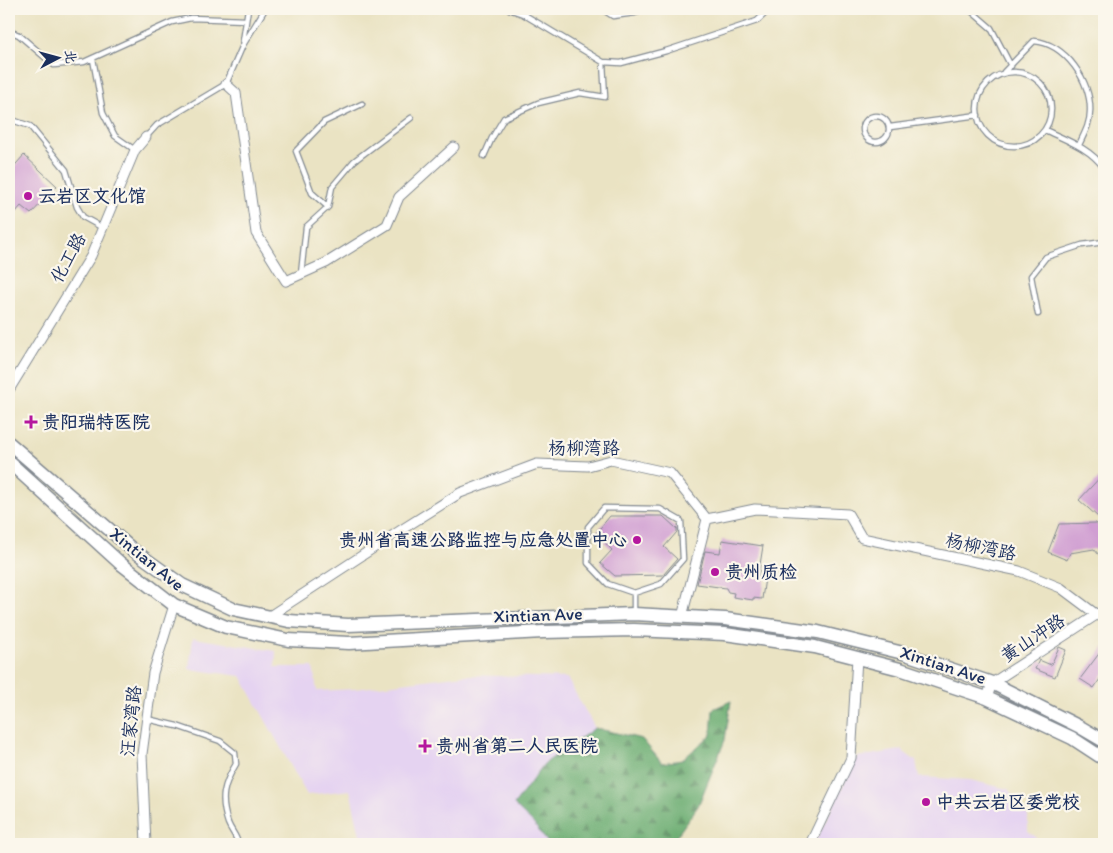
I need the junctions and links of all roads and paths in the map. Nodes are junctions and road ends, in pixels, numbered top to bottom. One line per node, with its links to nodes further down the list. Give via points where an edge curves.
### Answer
1 (248, 9): 8 (lane)
2 (265, 9): 10 (lane)
3 (509, 9): 12 (lane, via 523,14)
4 (602, 9): 5 (lane, via 613,16)
5 (648, 9)
6 (770, 9): 12 (lane, via 757,22 622,63)
7 (969, 9): 13 (lane, via 990,28)
8 (246, 20): 10 (lane); 11 (lane, via 191,18 172,22)
9 (9, 31): 11 (lane, via 19,35 54,65)
10 (243, 45): 15 (lane)
11 (93, 59): 25 (lane, via 103,113 115,136)
12 (603, 62): 26 (lane, via 604,97 580,93 538,103 504,118)
13 (1011, 66): 14 (lane); 23 (lane, via 1034,41 1041,41 1059,50 1078,69 1090,110 1089,124)
14 (1004, 72): 17 (lane, via 983,87 978,98); 21 (lane, via 1017,71 1041,82 1052,105 1051,118)
15 (226, 84): 22 (lane, via 157,125); 31 (street, via 236,93 256,233 286,281)
16 (362, 104): 28 (lane, via 324,122 296,151 312,193)
17 (978, 115): 20 (lane); 21 (lane, via 984,132 1003,145 1027,145)
18 (411, 118): 28 (lane, via 354,161 332,187)
19 (9, 123): 29 (lane, via 15,120 30,126 66,170 77,207 83,216)
20 (890, 127): 20 (lane, via 886,119 874,115 864,123 863,131 868,139 876,142 888,136)
21 (1045, 130): 23 (lane)
22 (146, 137): 25 (street, 化工路)
23 (1079, 145): 27 (lane)
24 (454, 147): 31 (street, via 400,197 387,225 326,263)
25 (135, 150): 29 (street, 化工路)
26 (484, 156)
27 (1104, 168)
28 (328, 207): 31 (lane, via 306,227)
29 (103, 228): 33 (street, 化工路, via 91,256)
30 (1104, 242): 32 (lane, via 1082,245 1046,257 1031,276)
31 (301, 274)
32 (1038, 314)
33 (9, 390)
34 (9, 443): 41 (main road, Xintian Ave, via 133,550 182,585 233,610)
35 (9, 462): 38 (main road, Xintian Ave, via 120,563)
36 (707, 519): 39 (street, 杨柳湾路, via 755,509 848,514 862,538 1019,571 1061,588); 41 (street, 杨柳湾路, via 670,472 611,460 588,466 537,464 460,493); 42 (street)
37 (634, 593): 37 (lane, via 661,584 683,559 681,521 660,509 604,508 588,527 588,563 608,584); 40 (lane)
38 (174, 605): 43 (main road, Xintian Ave, via 226,627 288,640 349,643 634,630 725,634); 46 (street, 汪家湾路, via 153,673)
39 (1101, 613): 44 (street, 黄山冲路)
40 (634, 614): 41 (main road, Xintian Ave, via 348,626); 42 (main road, Xintian Ave)
41 (268, 617)
42 (682, 617): 44 (main road, Xintian Ave, via 725,619 818,632 903,653)
43 (857, 658): 45 (main road, Xintian Ave); 51 (street, via 851,758)
44 (992, 683): 45 (street, 黄山冲路); 47 (main road, Xintian Ave)
45 (987, 698): 48 (main road, Xintian Ave, via 1072,738)
46 (147, 719): 49 (street, 汪家湾路, via 142,754); 50 (lane, via 220,741 235,753 236,764 226,780 223,805)
47 (1104, 741)
48 (1104, 759)
49 (146, 844)
50 (238, 844)
51 (810, 844)

